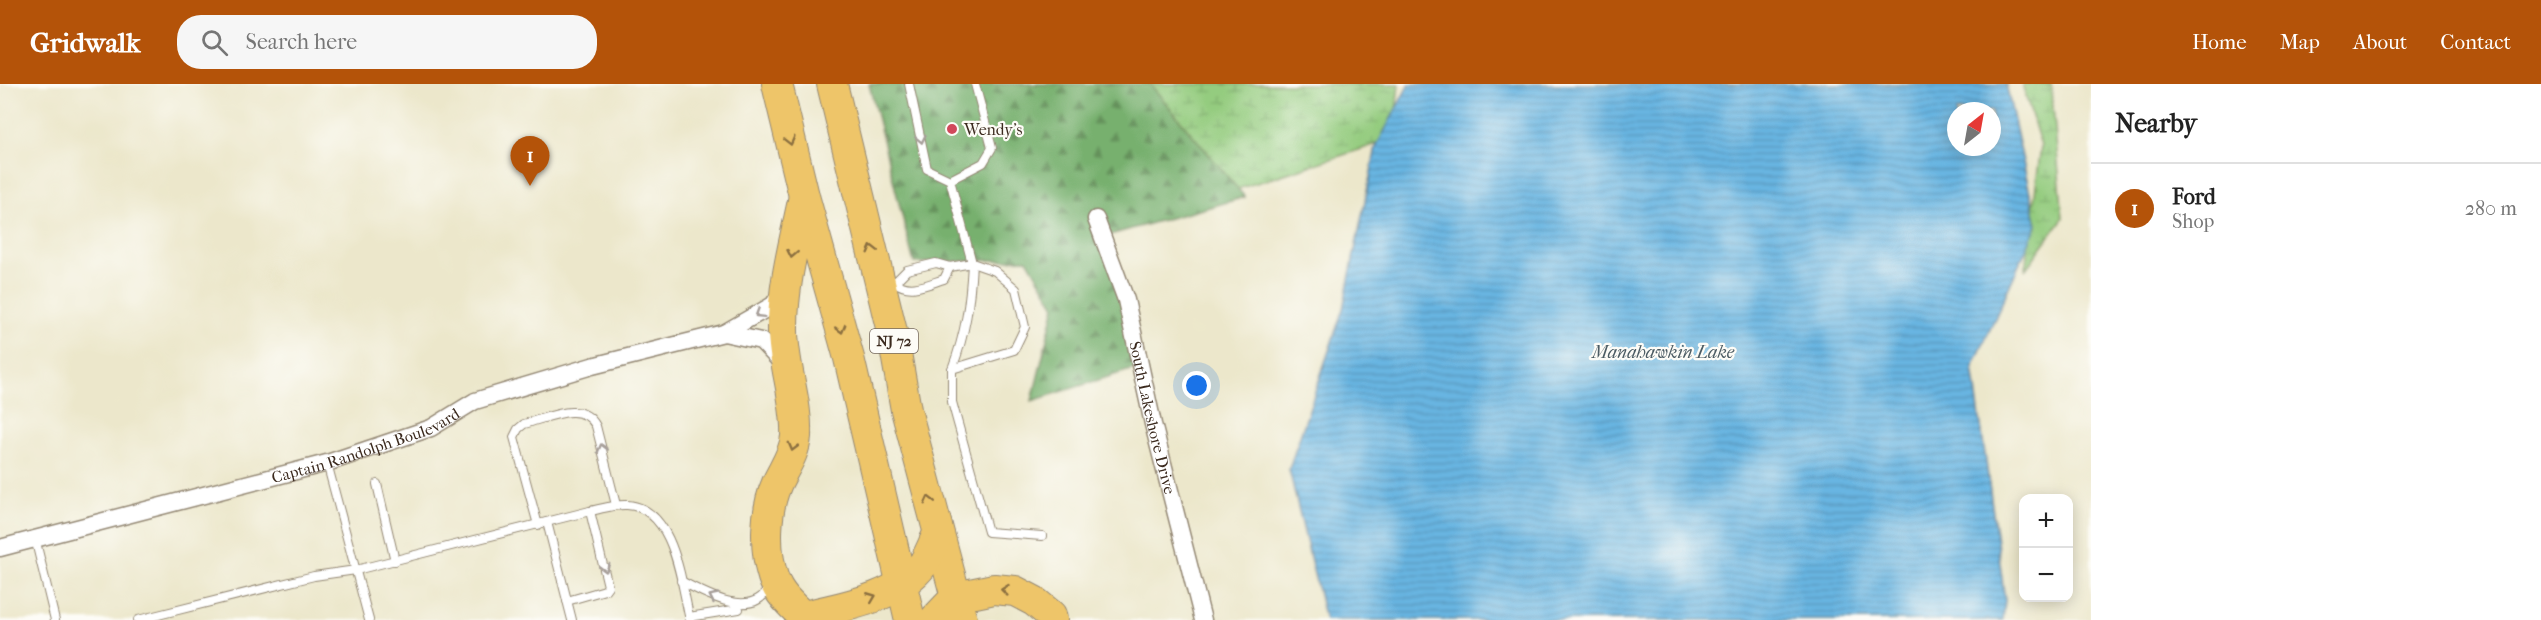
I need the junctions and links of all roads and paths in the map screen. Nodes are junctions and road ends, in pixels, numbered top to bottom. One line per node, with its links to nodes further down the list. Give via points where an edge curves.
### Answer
1 (777, 84): 6 (highway, NJ 72, one-way to 6)
2 (832, 84): 10 (highway, NJ 72, one-way to 2)
3 (909, 84): 5 (lane, one-way to 5, via 927,169)
4 (975, 84): 5 (lane, via 992,148 983,163)
5 (951, 180): 8 (lane)
6 (804, 196): 11 (highway, one-way to 11); 28 (highway, NJ 72, one-way to 28, via 849,358)
7 (1096, 219): 41 (street, South Lakeshore Drive, via 1126,300)
8 (972, 263): 9 (lane); 13 (lane, via 964,336); 13 (lane, via 995,271 1016,289 1024,327 1014,351)
9 (950, 267): 10 (lane, via 936,263 907,270); 10 (lane, via 944,279 916,288)
10 (888, 284): 20 (highway, NJ 72, one-way to 10, via 906,410)
11 (786, 286): 12 (street, Captain Randolph Boulevard, one-way to 12, via 772,305); 14 (highway, via 783,329)
12 (724, 333): 14 (street, Captain Randolph Boulevard, via 761,341); 15 (street, Captain Randolph Boulevard, via 475,401 431,428)
13 (952, 369): 21 (lane, via 952,402 988,532)
14 (789, 371): 26 (highway, one-way to 26, via 796,437 769,508 767,535)
15 (327, 464): 22 (street, Captain Randolph Boulevard); 25 (lane)
16 (377, 484): 24 (lane)
17 (616, 505): 18 (lane); 19 (lane, one-way to 19, via 596,426 592,418 575,410 524,424 514,437); 27 (lane, via 641,509 660,523)
18 (590, 511): 19 (lane); 29 (lane, one-way to 29, via 608,586)
19 (543, 523): 24 (lane); 29 (lane)
20 (938, 534): 28 (highway, via 923,564); 30 (highway, NJ 72)
21 (1042, 536)
22 (35, 537): 23 (street, Captain Randolph Boulevard); 34 (lane)
23 (0, 548)
24 (395, 561): 25 (lane)
25 (356, 570): 35 (lane, via 314,576); 36 (lane)
26 (773, 578): 31 (lane, via 766,596 757,604); 32 (highway)
27 (681, 581): 31 (lane, one-way to 27); 33 (lane)
28 (901, 586): 32 (highway, one-way to 28, via 855,604); 38 (highway, NJ 72)
29 (567, 601): 37 (lane)
30 (959, 608): 39 (highway); 40 (highway, one-way to 30, via 1034,601 1015,591 994,589)
31 (740, 609): 33 (lane)
32 (797, 618)
33 (690, 619)
34 (54, 620)
35 (138, 620)
36 (369, 620)
37 (572, 620)
38 (910, 620)
39 (934, 620)
40 (1052, 620)
41 (1203, 620)

